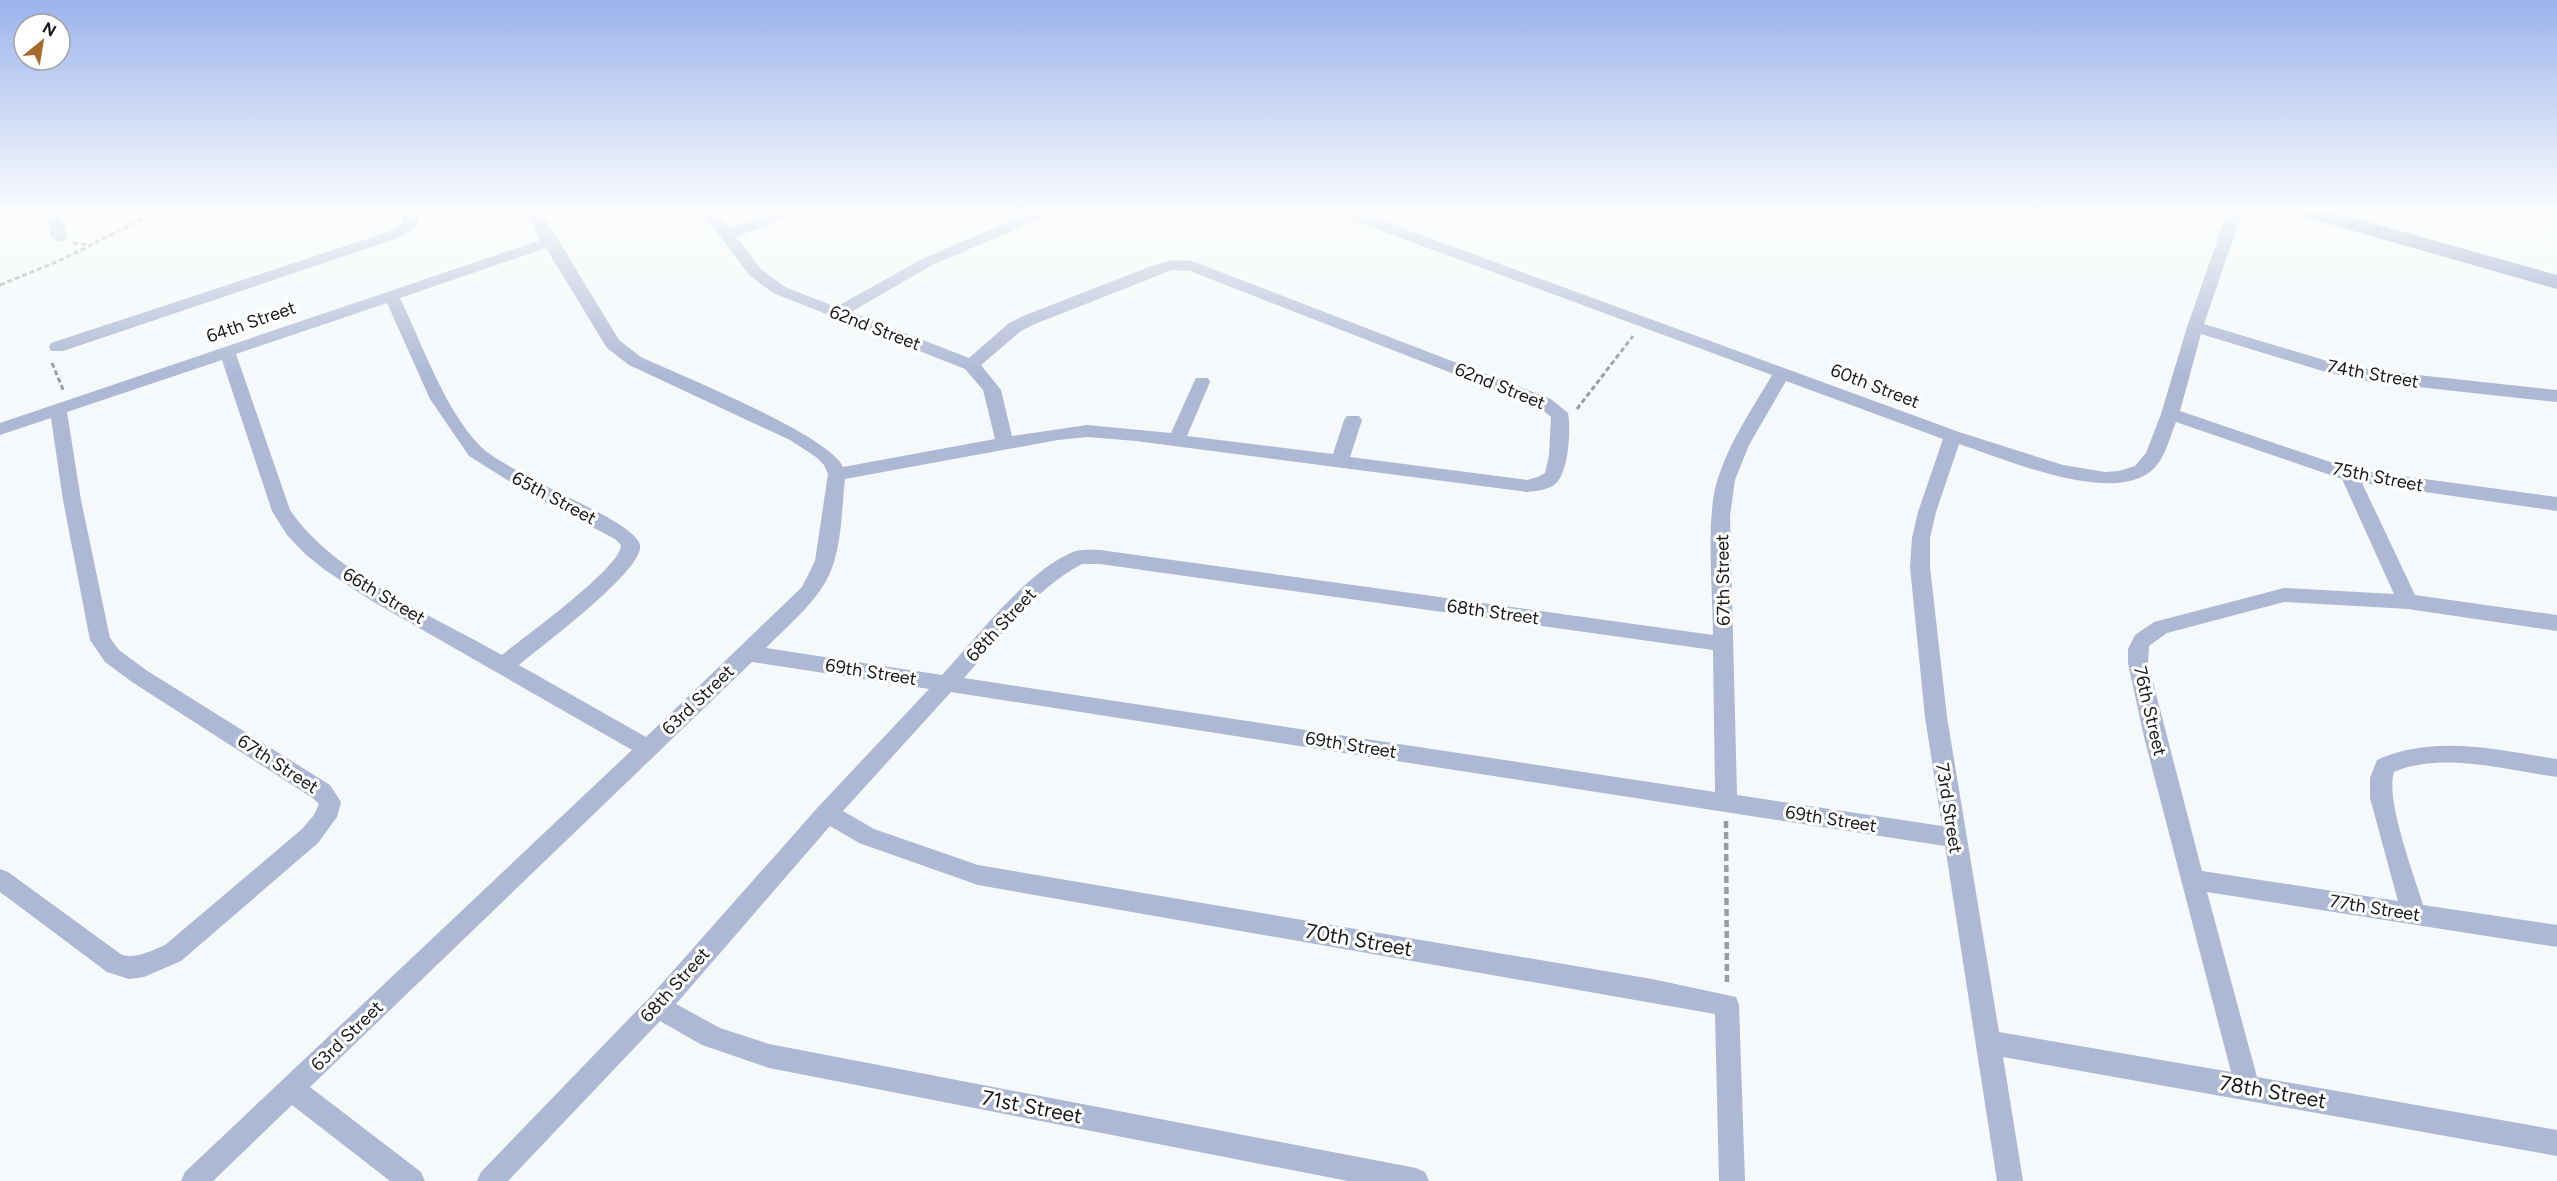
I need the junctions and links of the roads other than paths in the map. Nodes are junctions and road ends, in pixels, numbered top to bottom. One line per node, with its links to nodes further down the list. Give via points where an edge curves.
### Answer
1 (303, 265): 15 (street)
2 (480, 265): 12 (street, 64th Street)
3 (565, 265): 29 (street, via 623,352 654,371 796,435 832,462)
4 (750, 265): 13 (street, 62nd Street, via 779,290)
5 (922, 265): 13 (street)
6 (1182, 265): 17 (street, 62nd Street, via 1160,268 1029,320 1015,327)
7 (1183, 265): 28 (street, 62nd Street, via 1524,394 1559,413 1554,475 1527,486)
8 (1489, 265): 18 (street, 60th Street)
9 (2216, 265): 14 (street, 60th Street)
10 (2497, 265): 11 (street)
11 (2557, 282)
12 (390, 295): 16 (street, 64th Street); 36 (street, 65th Street, via 439,399 475,452 622,534 631,543 632,551 609,580)
13 (837, 313): 17 (street, 62nd Street)
14 (2194, 327): 20 (street, 74th Street, via 2372,376); 22 (street, 60th Street)
15 (57, 347)
16 (227, 351): 21 (street, 64th Street); 36 (street, 66th Street, via 281,511 303,543 368,588)
17 (971, 365): 27 (street, 62nd Street, via 991,384)
18 (1782, 372): 25 (street, 60th Street); 34 (street, 67th Street, via 1740,445 1726,480 1721,516)
19 (1202, 382): 26 (street)
20 (2557, 396)
21 (64, 407): 24 (street, 64th Street); 43 (street, 67th Street, via 72,500 100,640 112,656 139,676 322,792 330,802 329,810 310,836 173,953 144,966 114,964)
22 (2170, 414): 25 (street, 60th Street, via 2154,456 2140,470 2120,477 2062,471); 30 (street, 75th Street)
23 (1353, 420): 28 (street)
24 (0, 429)
25 (1953, 436): 42 (street, 73rd Street, via 1927,512 1920,567)
26 (1176, 441): 27 (street, 62nd Street, via 1088,431); 28 (street, 62nd Street)
27 (1004, 443): 29 (street, 62nd Street)
28 (1339, 462)
29 (837, 474): 35 (street, 63rd Street, via 825,561 818,577 809,592)
30 (2349, 475): 31 (street, 75th Street); 32 (street)
31 (2557, 504)
32 (2408, 602): 33 (street, 76th Street); 44 (street, 76th Street, via 2284,595 2161,627 2142,641 2138,663)
33 (2557, 623)
34 (1724, 644): 37 (street, 68th Street, via 1079,557 1039,584); 40 (street, 67th Street)
35 (748, 653): 37 (street, 69th Street); 38 (street, 63rd Street)
36 (503, 666): 38 (street, 66th Street)
37 (946, 683): 40 (street, 69th Street); 41 (street, 68th Street)
38 (648, 748): 50 (street, 63rd Street)
39 (2557, 768): 45 (street, via 2435,754 2397,758 2385,766 2381,798)
40 (1726, 802): 42 (street, 69th Street)
41 (827, 813): 47 (street, 68th Street); 56 (street, 70th Street, via 877,840 978,875 1727,1005)
42 (1954, 838): 48 (street, 73rd Street)
43 (0, 879)
44 (2193, 880): 45 (street, 77th Street); 49 (street, 76th Street)
45 (2414, 915): 46 (street, 77th Street)
46 (2557, 936)
47 (658, 1006): 54 (street, 68th Street); 55 (street, 71st Street, via 689,1027 728,1045 769,1056)
48 (1989, 1042): 49 (street, 78th Street); 57 (street, 73rd Street)
49 (2247, 1088): 51 (street, 78th Street)
50 (292, 1089): 52 (street, 63rd Street); 53 (street)
51 (2557, 1143)
52 (194, 1181)
53 (412, 1181)
54 (490, 1181)
55 (1416, 1181)
56 (1732, 1181)
57 (2010, 1181)

